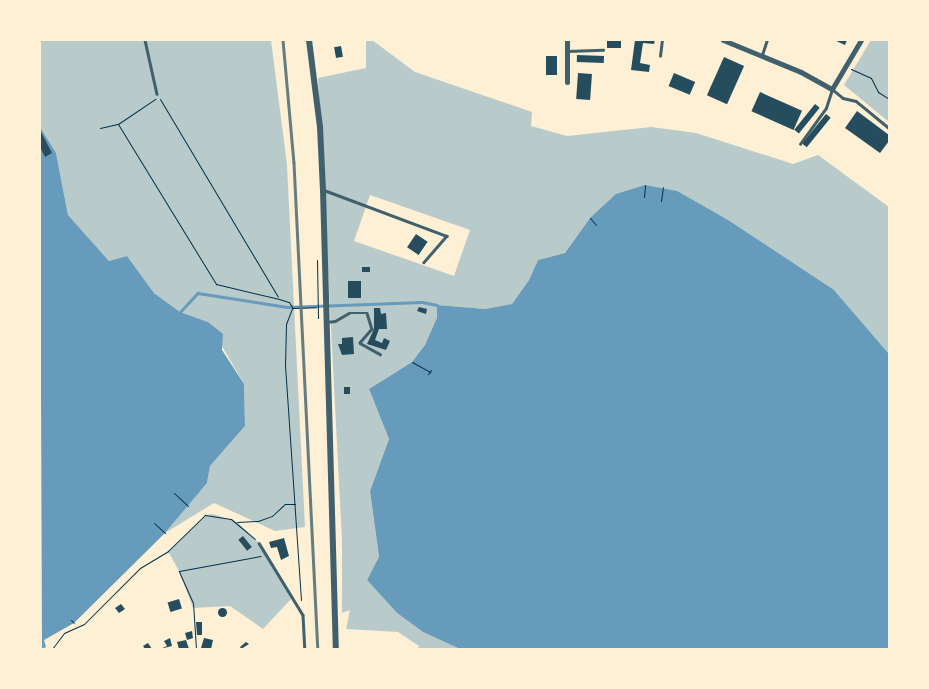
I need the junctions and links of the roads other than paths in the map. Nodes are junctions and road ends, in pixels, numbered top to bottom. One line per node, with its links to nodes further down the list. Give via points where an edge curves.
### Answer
1 (145, 40): 14 (lane)
2 (309, 40): 17 (street, via 320,127)
3 (567, 40): 9 (street)
4 (662, 40): 10 (lane)
5 (723, 40): 11 (street)
6 (767, 40): 11 (lane)
7 (862, 40): 13 (street)
8 (603, 50): 9 (lane)
9 (567, 51): 12 (street)
10 (660, 56)
11 (761, 56): 13 (street)
12 (567, 82)
13 (832, 89): 15 (lane, via 843,98 856,101); 16 (lane, via 826,108)
14 (157, 94)
15 (889, 128)
16 (800, 144)
17 (323, 190): 18 (lane, via 447,236); 19 (street)
18 (424, 262)
19 (325, 319): 20 (lane, via 335,321 349,312 367,313 372,329 360,344); 23 (street)
20 (380, 354)
21 (259, 543): 22 (lane, via 303,615)
22 (305, 649)
23 (336, 649)

